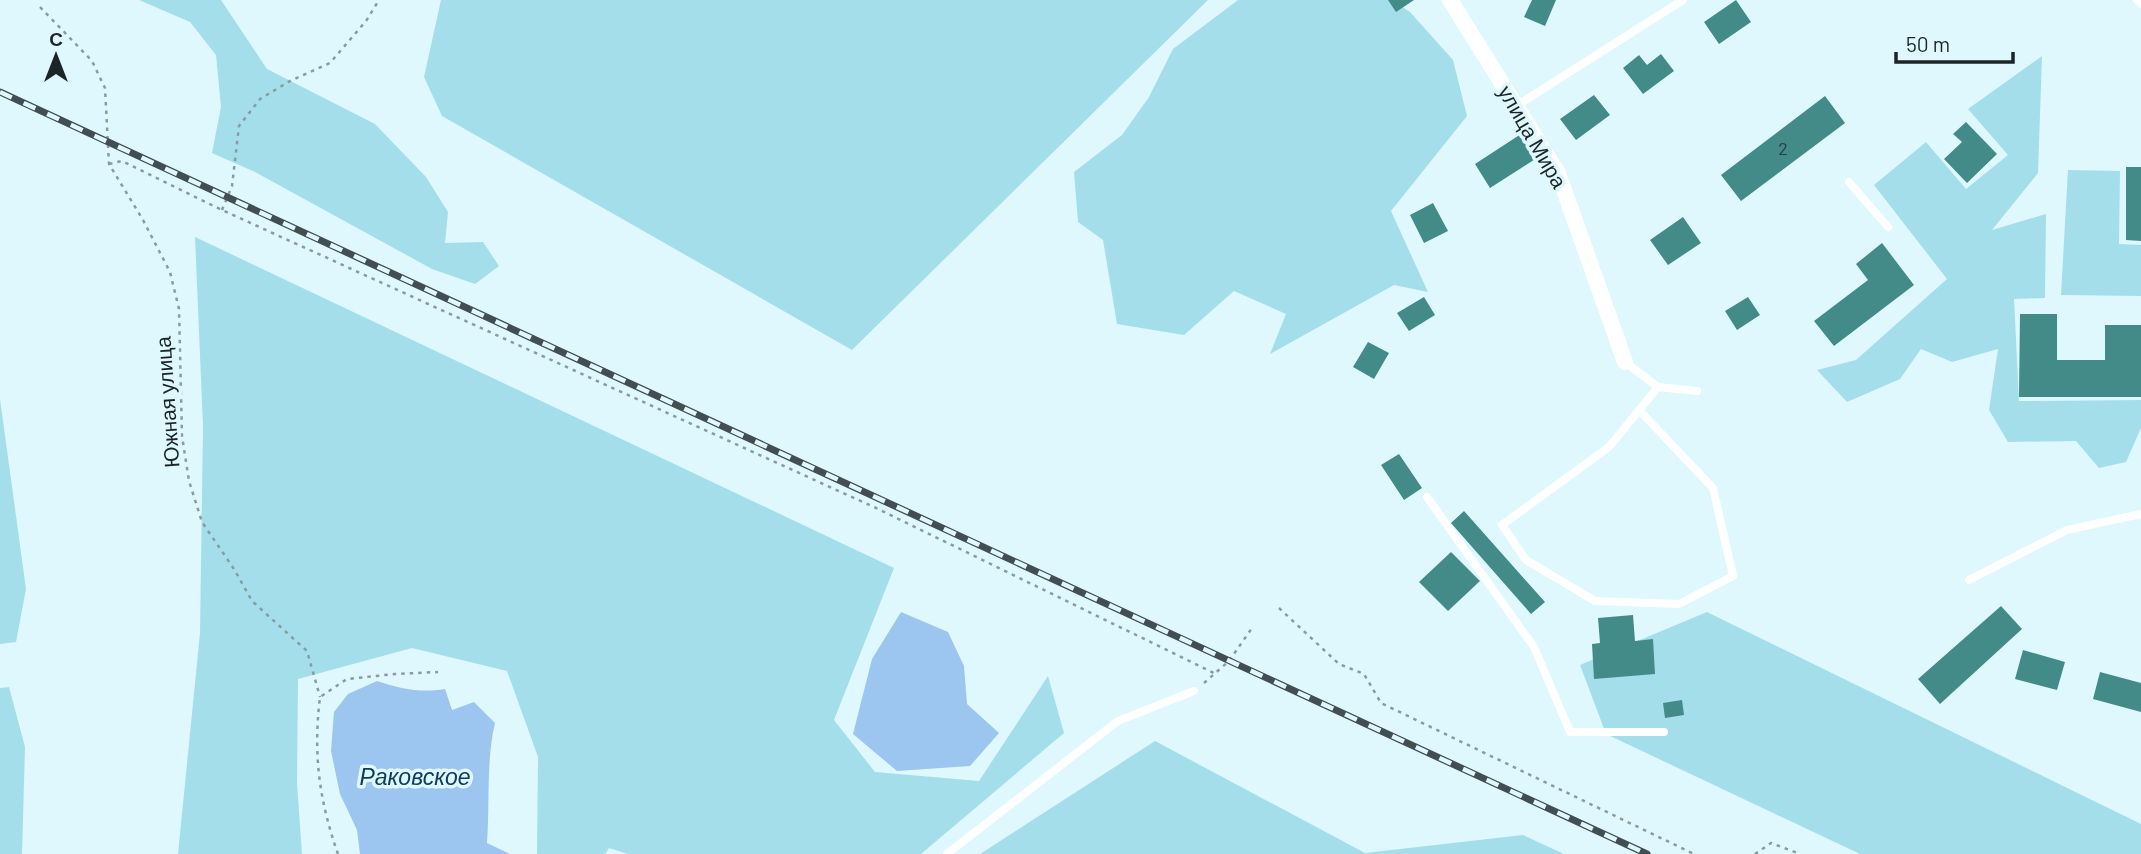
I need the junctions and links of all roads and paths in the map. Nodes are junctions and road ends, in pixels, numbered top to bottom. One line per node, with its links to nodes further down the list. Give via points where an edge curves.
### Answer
1 (379, 0): 10 (path, via 330,63 260,100 239,126 232,186)
2 (1450, 0): 7 (street, улица Мира)
3 (1683, 0): 7 (lane)
4 (2137, 0): 5 (lane)
5 (2141, 5)
6 (40, 7): 8 (path, via 92,61 105,88)
7 (1516, 106): 12 (street, улица Мира, via 1558,173)
8 (109, 164): 10 (path, via 122,161); 24 (path, Южная улица, via 170,272 179,309 182,436 202,522 252,601 307,651)
9 (1849, 182): 11 (lane)
10 (222, 210): 22 (path, via 876,508)
11 (1888, 227)
12 (1625, 362): 13 (lane)
13 (1658, 387): 14 (lane); 15 (lane)
14 (1697, 391)
15 (1639, 411): 15 (lane, via 1609,447 1502,525 1527,560 1595,601 1679,604 1733,576 1713,488)
16 (1427, 497): 25 (lane, via 1534,647 1570,732)
17 (2141, 514): 18 (lane, via 2067,530)
18 (1969, 580)
19 (1279, 608): 28 (path, via 1339,664 1364,674 1381,703)
20 (1252, 628): 22 (path)
21 (438, 672): 24 (path, via 347,679)
22 (1216, 674): 23 (path)
23 (1194, 691): 27 (lane, via 1118,721)
24 (320, 697): 26 (path, via 318,776)
25 (1664, 732)
26 (338, 854)
27 (947, 854)
28 (1694, 854)
29 (1755, 854): 30 (path, via 1771,843)
30 (1800, 854)

